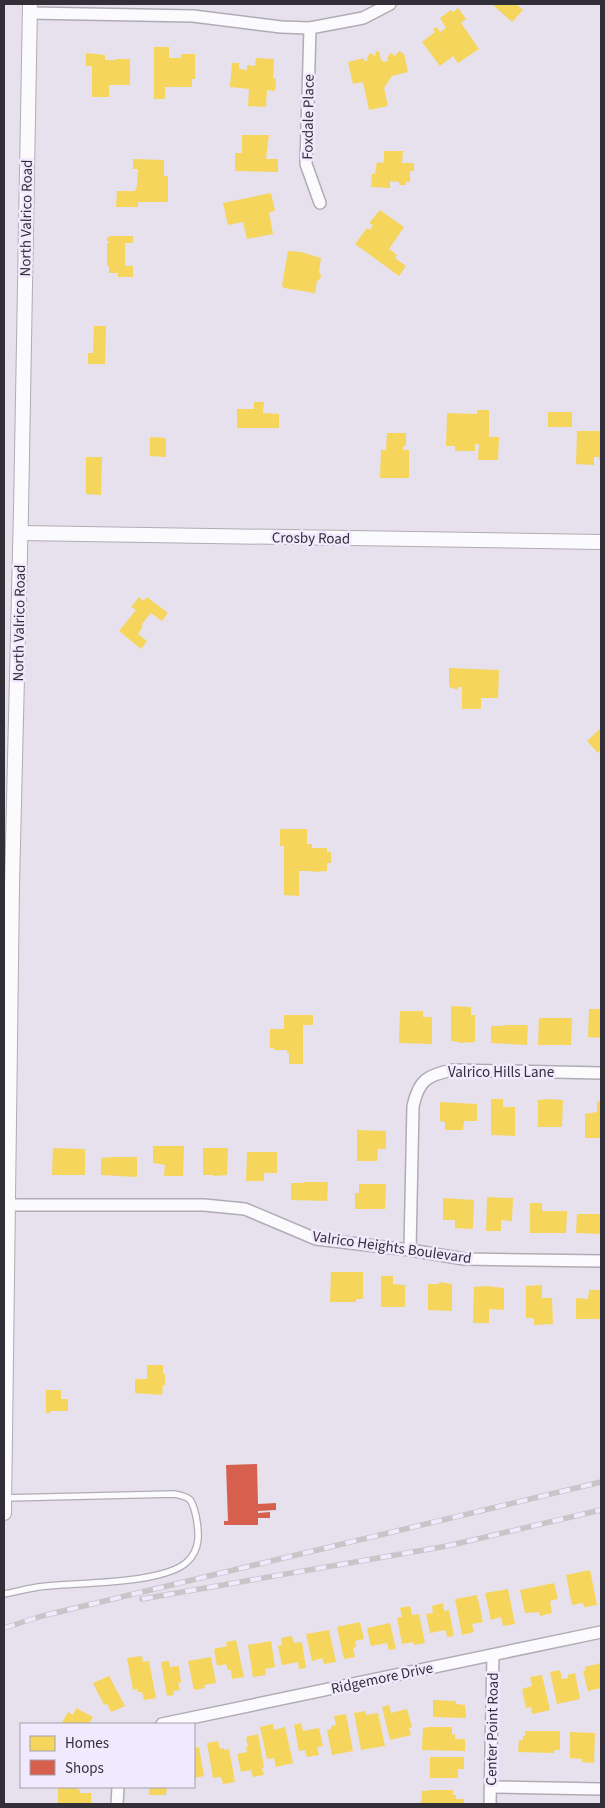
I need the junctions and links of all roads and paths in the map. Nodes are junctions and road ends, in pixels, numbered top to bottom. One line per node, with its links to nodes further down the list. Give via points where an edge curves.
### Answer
1 (390, 4): 3 (street, via 363,18)
2 (30, 8): 3 (street, via 193,16); 5 (street, North Valrico Road)
3 (310, 28): 4 (street, Foxdale Place, via 306,164)
4 (320, 203)
5 (21, 533): 6 (street, Crosby Road); 7 (street, North Valrico Road)
6 (601, 542)
7 (8, 885): 8 (street, North Valrico Road)
8 (7, 1066): 10 (street, North Valrico Road)
9 (601, 1073): 12 (street, Valrico Hills Lane, via 452,1070 436,1073 422,1082 413,1106)
10 (8, 1204): 11 (street, North Valrico Road); 12 (street, Valrico Heights Boulevard, via 204,1205 245,1209 316,1239)
11 (6, 1246): 14 (street, North Valrico Road)
12 (410, 1250): 13 (street, Valrico Heights Boulevard, via 464,1259)
13 (601, 1261)
14 (4, 1498): 15 (street, North Valrico Road); 16 (lane, via 187,1496 193,1503 198,1548 187,1562 171,1572)
15 (4, 1513)
16 (4, 1594)
17 (601, 1632): 18 (street, Ridgemore Drive)
18 (493, 1655): 19 (street, Ridgemore Drive); 20 (street, Center Point Road)
19 (167, 1723)
20 (491, 1786): 22 (street); 24 (street, Center Point Road)
21 (118, 1788): 23 (street)
22 (601, 1789)
23 (117, 1804)
24 (490, 1804)

